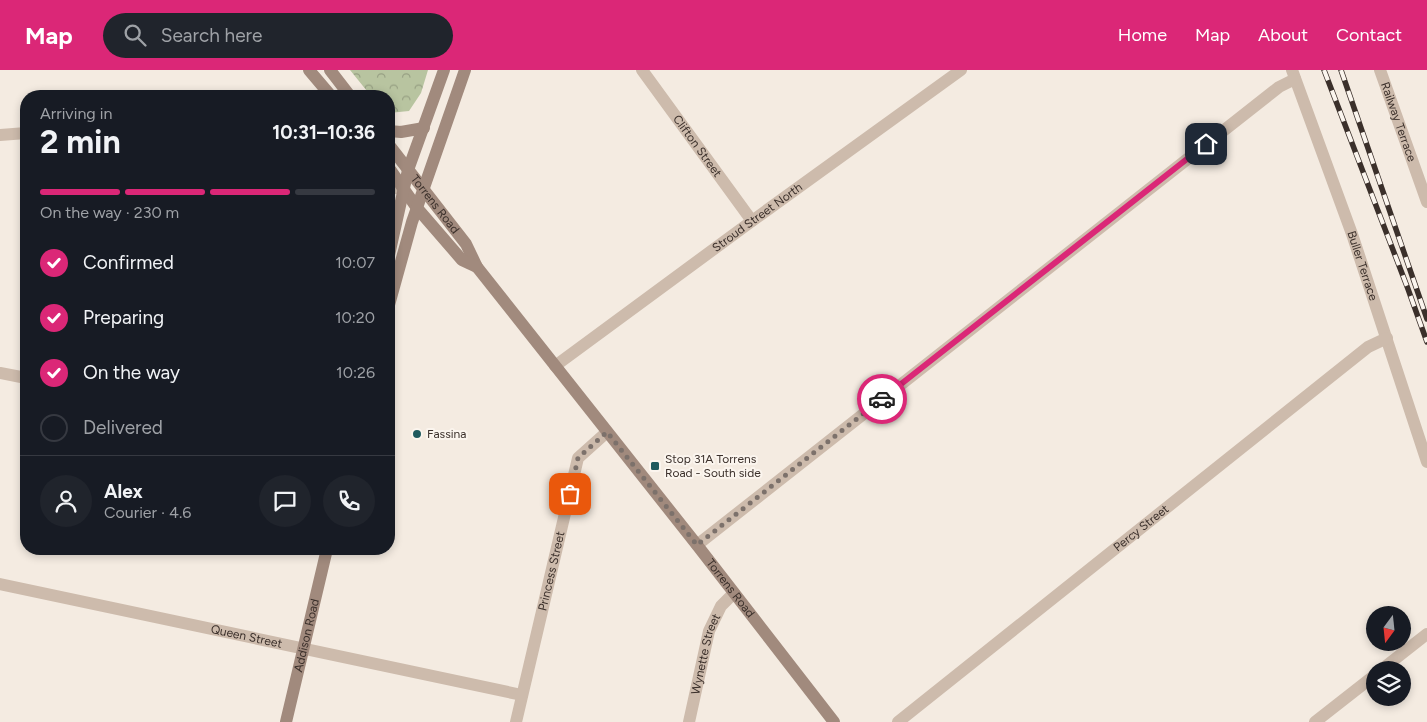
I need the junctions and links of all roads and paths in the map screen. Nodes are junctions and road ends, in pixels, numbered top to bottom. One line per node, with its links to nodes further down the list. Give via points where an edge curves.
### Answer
1 (309, 70): 10 (main road)
2 (330, 70): 11 (main road)
3 (444, 70): 12 (main road)
4 (465, 70): 21 (main road)
5 (642, 70): 24 (street, Clifton Street)
6 (961, 70): 8 (street, Stroud Street North)
7 (1380, 70): 22 (street, Railway Terrace)
8 (945, 75): 24 (street, Stroud Street North)
9 (1294, 75): 28 (street, Buller Terrace); 34 (street)
10 (326, 90)
11 (345, 90)
12 (424, 128): 13 (main road); 17 (main road)
13 (395, 132)
14 (20, 134): 15 (street)
15 (0, 135)
16 (395, 153): 17 (main road, Torrens Road)
17 (408, 170): 20 (main road); 21 (main road, Torrens Road)
18 (395, 177): 20 (main road, Torrens Road)
19 (395, 188): 20 (street)
20 (403, 189): 23 (main road, Torrens Road); 25 (main road)
21 (424, 191): 23 (main road); 26 (main road, Torrens Road, via 466,244)
22 (1427, 202)
23 (417, 208): 26 (main road, Torrens Road, via 462,260); 27 (main road)
24 (752, 221): 29 (street, Stroud Street North)
25 (395, 227)
26 (477, 267): 29 (main road, Torrens Road)
27 (395, 284)
28 (1387, 338): 33 (street, Buller Terrace); 47 (street, Percy Street, via 1368,347)
29 (555, 366): 32 (main road, Torrens Road)
30 (0, 373): 31 (street)
31 (20, 377)
32 (607, 432): 34 (main road, Torrens Road); 42 (street, Princess Street, via 578,458)
33 (1427, 462)
34 (697, 545): 37 (main road, Torrens Road)
35 (326, 555): 39 (main road, Addison Road)
36 (0, 584): 39 (street, Queen Street)
37 (734, 593): 45 (street, Wynette Street, via 721,606 709,632); 46 (main road, Torrens Road)
38 (1427, 634): 40 (street)
39 (303, 648): 42 (street, Queen Street); 43 (main road, Addison Road)
40 (1392, 661)
41 (1366, 682): 48 (street)
42 (522, 695): 44 (street, Princess Street)
43 (286, 722)
44 (516, 722)
45 (689, 722)
46 (834, 722)
47 (898, 722)
48 (1316, 722)

